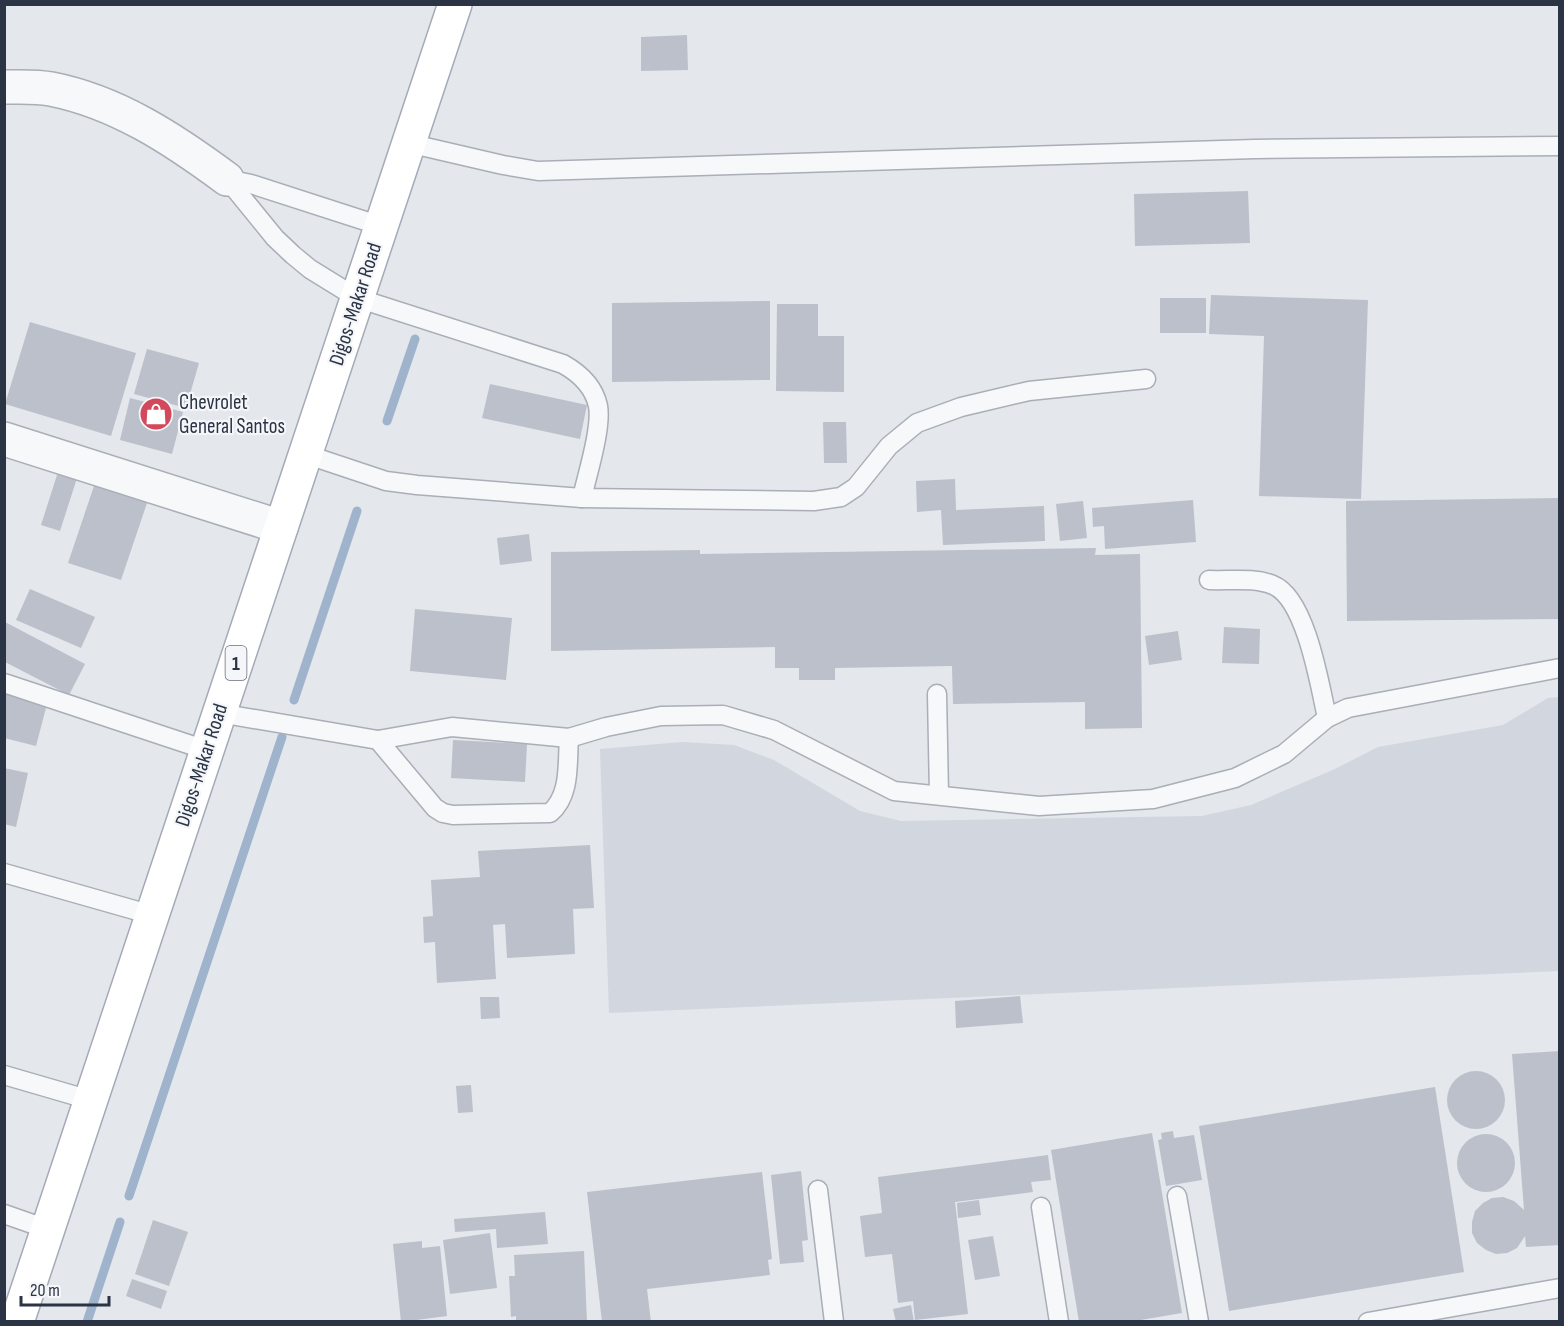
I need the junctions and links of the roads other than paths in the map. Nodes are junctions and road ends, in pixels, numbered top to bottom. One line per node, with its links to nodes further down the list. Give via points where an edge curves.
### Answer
1 (455, 4): 3 (main road, Digos-Makar Road / 1)
2 (4, 87): 5 (street, via 49,88 125,113 182,146)
3 (408, 143): 4 (lane, via 538,171 1255,148); 6 (main road, Digos-Makar Road / 1)
4 (1560, 146)
5 (226, 179): 6 (lane); 7 (lane, via 292,255)
6 (381, 226): 7 (main road, Digos-Makar Road / 1)
7 (357, 298): 10 (main road, Digos-Makar Road / 1); 11 (lane, via 563,364 576,372 592,391 598,406)
8 (1146, 380): 11 (lane, via 1029,391 961,406 917,423 889,446 856,487 828,500)
9 (4, 439): 12 (street)
10 (305, 454): 11 (lane, via 386,481); 12 (main road, Digos-Makar Road / 1)
11 (582, 498)
12 (281, 527): 17 (main road, Digos-Makar Road / 1)
13 (1209, 580): 18 (lane, via 1257,581 1275,585 1289,597 1312,650)
14 (1560, 668): 18 (lane, via 1366,704)
15 (4, 683): 21 (lane)
16 (938, 694): 22 (lane)
17 (219, 713): 20 (lane); 21 (main road, Digos-Makar Road / 1)
18 (1327, 718): 22 (lane, via 1284,754 1235,778 1153,799 1039,806)
19 (569, 738): 20 (lane, via 452,727); 20 (lane, via 566,791 559,806 550,813 453,815 435,808); 22 (lane, via 661,716 723,715 774,730 894,791)
20 (378, 740)
21 (206, 750): 24 (main road, Digos-Makar Road / 1)
22 (939, 795)
23 (4, 873): 24 (lane)
24 (152, 915): 26 (main road, Digos-Makar Road / 1)
25 (4, 1075): 26 (lane)
26 (90, 1100): 31 (main road, Digos-Makar Road / 1)
27 (818, 1190): 34 (lane)
28 (1177, 1196): 36 (lane)
29 (1041, 1207): 35 (lane)
30 (4, 1214): 31 (lane)
31 (47, 1229): 33 (main road, Digos-Makar Road / 1)
32 (1560, 1288): 37 (lane)
33 (17, 1322)
34 (834, 1322)
35 (1059, 1322)
36 (1199, 1322)
37 (1368, 1322)

